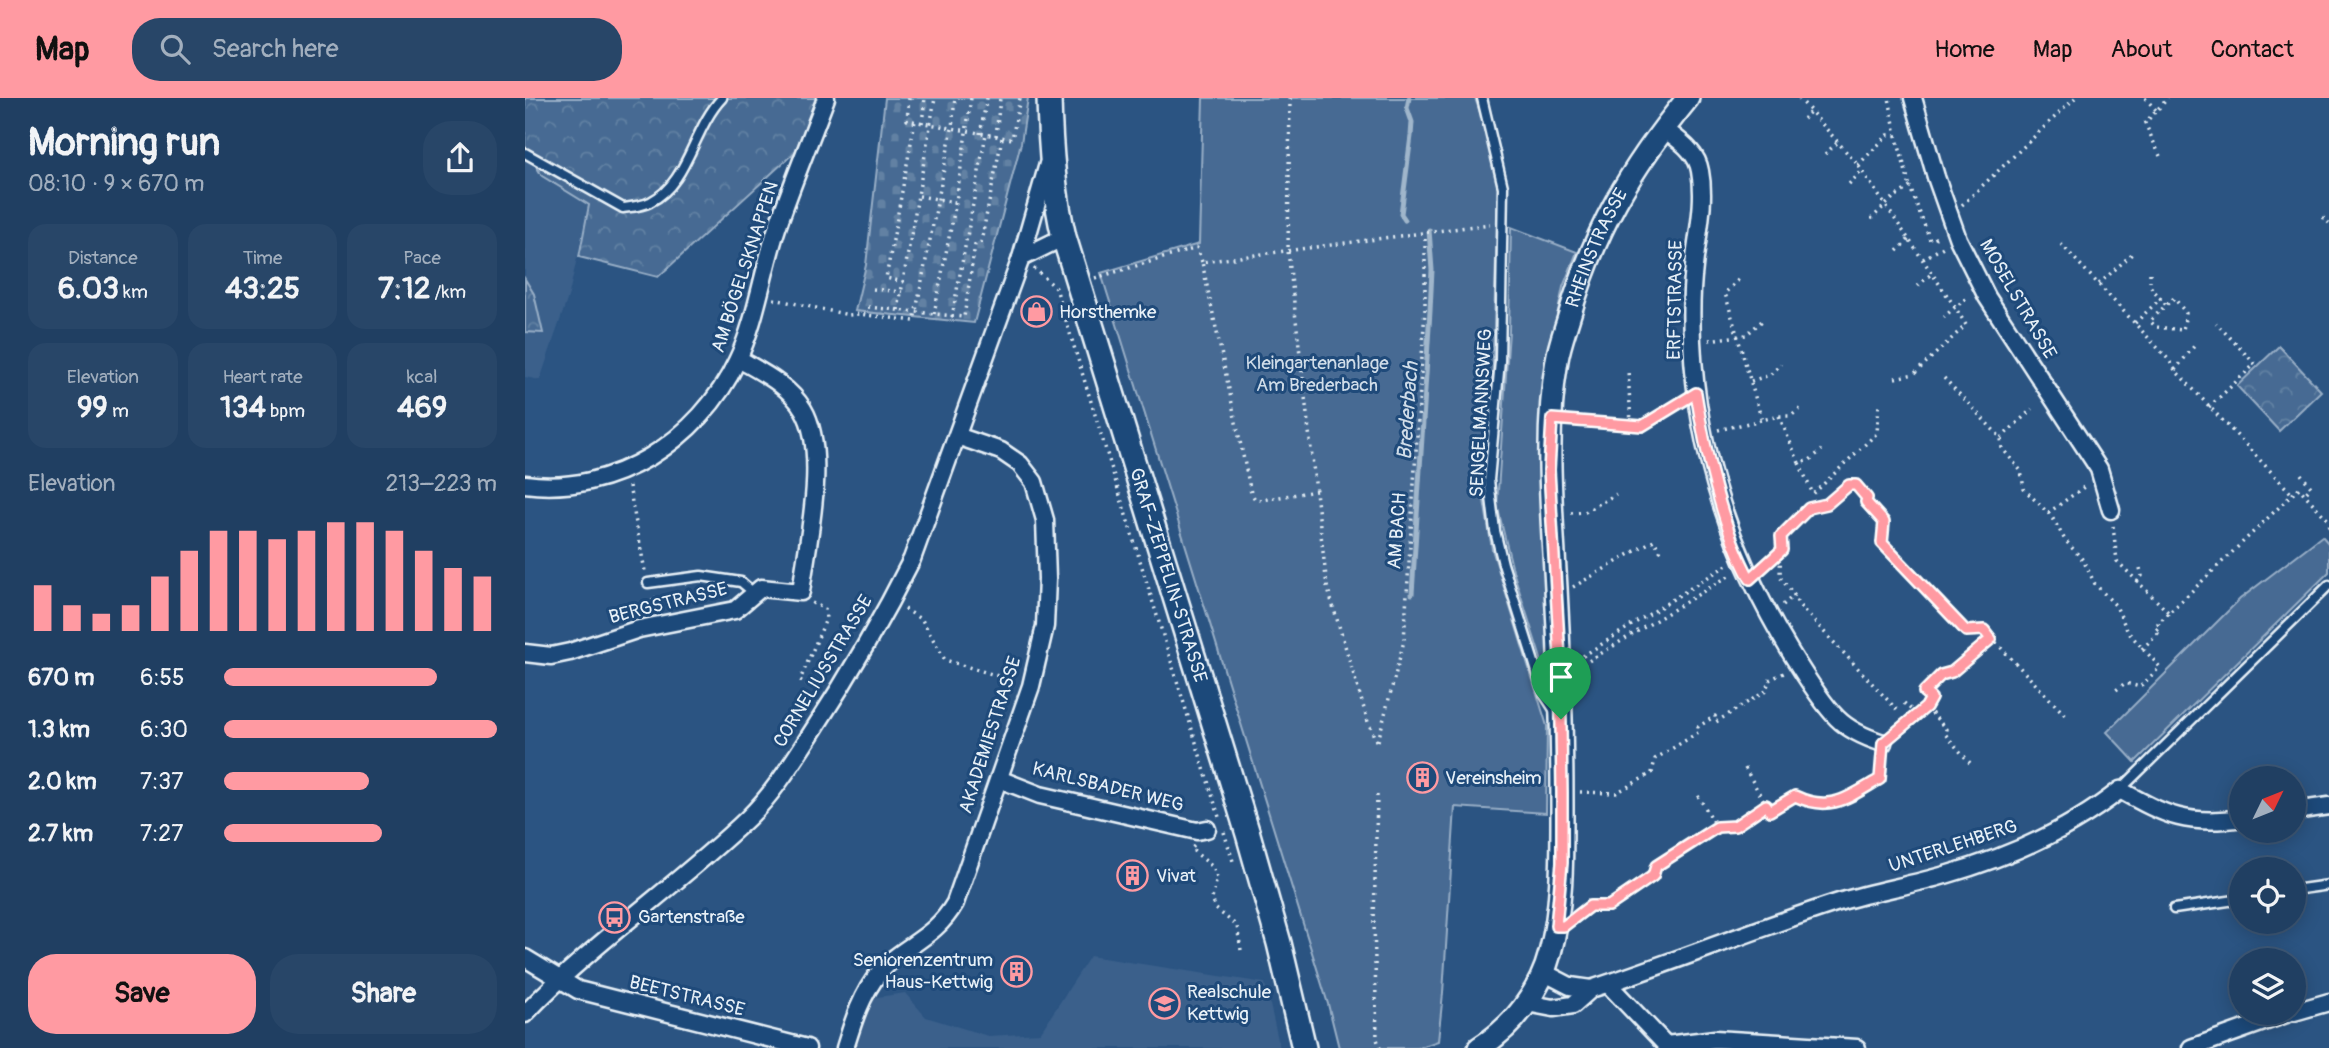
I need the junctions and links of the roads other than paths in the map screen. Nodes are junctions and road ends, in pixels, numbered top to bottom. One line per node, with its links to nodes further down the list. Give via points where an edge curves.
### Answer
1 (722, 98): 8 (lane, via 709,111 672,186 649,203 623,208)
2 (826, 98): 12 (street, AM BÖGELSKNAPPEN, via 777,229)
3 (1049, 98): 9 (main road, GRAF-ZEPPELIN-STRASSE)
4 (1482, 98): 20 (lane, SENGELMANNSWEG, via 1503,187 1500,361 1489,480 1495,531 1544,694)
5 (1688, 98): 7 (street, RHEINSTRASSE)
6 (1913, 98): 15 (street, MOSELSTRASSE, via 1952,224 1987,297 2099,469)
7 (1663, 128): 20 (street, RHEINSTRASSE, via 1608,214 1576,291 1557,360 1549,470); 21 (street, ERFTSTRASSE, via 1690,150 1700,168 1703,191 1693,270 1696,393 1709,463 1745,568 1799,666 1837,718 1866,738)
8 (525, 153)
9 (1050, 158): 10 (main road, GRAF-ZEPPELIN-STRASSE); 11 (street, CORNELIUSSTRASSE)
10 (1064, 237): 11 (street); 45 (main road, GRAF-ZEPPELIN-STRASSE, via 1248,834)
11 (1021, 258): 13 (street, CORNELIUSSTRASSE)
12 (739, 359): 14 (street, AM BÖGELSKNAPPEN, via 721,393 694,424 656,454 628,470 589,482); 18 (street, BERGSTRASSE, via 773,380 803,410 816,474 801,592 761,588)
13 (957, 436): 22 (street, AKADEMIESTRASSE, via 1001,451 1020,464 1034,482 1045,520 1045,626 1031,686); 34 (street, CORNELIUSSTRASSE, via 912,559 841,687 793,761 750,816)
14 (525, 484)
15 (2111, 510)
16 (651, 583): 18 (lane, via 701,576 741,582)
17 (2329, 585): 23 (lane, UNTERLEHBERG)
18 (754, 593): 19 (street, BERGSTRASSE, via 735,610 639,629 551,656)
19 (525, 653)
20 (1561, 719): 33 (street, RHEINSTRASSE, via 1562,863 1556,926)
21 (1883, 743)
22 (999, 779): 27 (street, KARLSBADER WEG, via 1040,795); 44 (street, AKADEMIESTRASSE, via 946,918 879,972 856,1013)
23 (2120, 789): 26 (street, via 2183,819); 35 (street, UNTERLEHBERG, via 2065,827 2007,855 1752,930)
24 (2329, 806): 25 (street)
25 (2307, 809)
26 (2229, 820)
27 (1209, 830)
28 (2329, 885): 29 (lane)
29 (2306, 888)
30 (2229, 901): 31 (lane)
31 (2174, 909)
32 (525, 958): 34 (street)
33 (1543, 972): 36 (street, via 1570,986); 38 (street, RHEINSTRASSE)
34 (559, 978): 40 (street, CORNELIUSSTRASSE); 43 (street, BEETSTRASSE, via 578,990)
35 (1608, 984): 36 (street, UNTERLEHBERG); 42 (street)
36 (1591, 989): 38 (street, UNTERLEHBERG, via 1573,1005 1553,1008)
37 (2329, 1002): 39 (street)
38 (1527, 1003): 46 (street, RHEINSTRASSE, via 1494,1039)
39 (2306, 1009)
40 (525, 1014)
41 (2255, 1025): 48 (street)
42 (1664, 1047): 47 (street, via 1715,1039)
43 (807, 1048)
44 (845, 1048)
45 (1304, 1048)
46 (1479, 1048)
47 (1857, 1048)
48 (2190, 1048)

